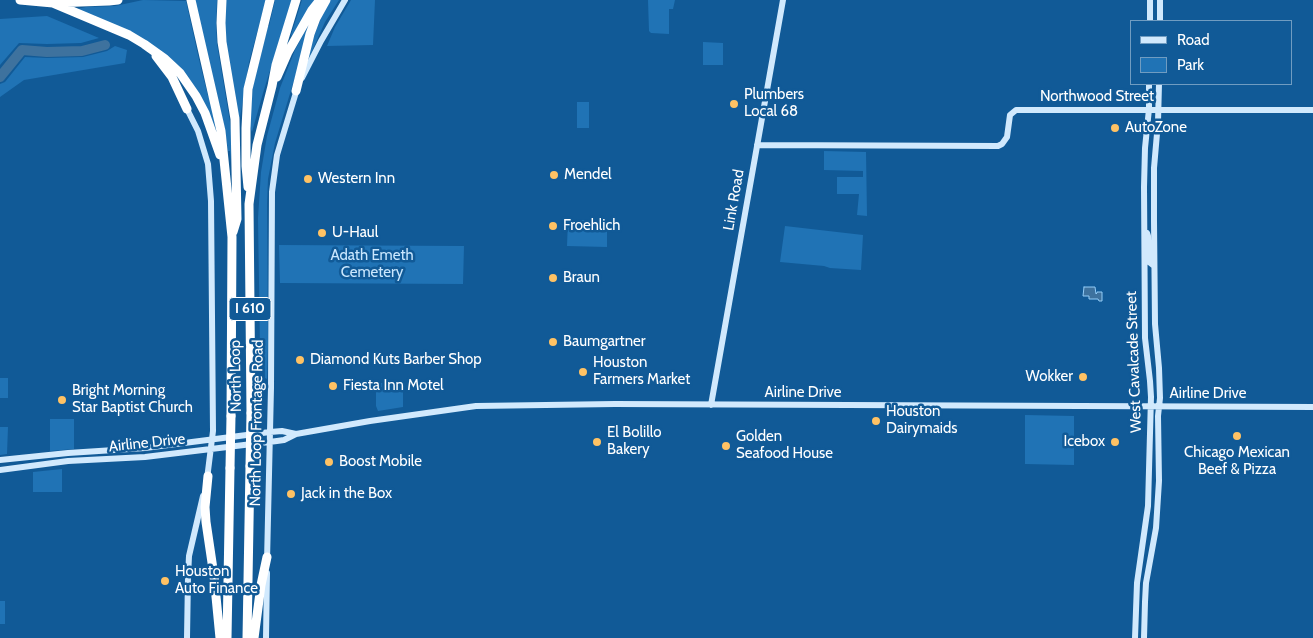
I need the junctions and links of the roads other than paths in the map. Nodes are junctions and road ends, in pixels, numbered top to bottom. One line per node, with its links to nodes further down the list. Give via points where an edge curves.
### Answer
1 (20, 0): 13 (highway)
2 (118, 0): 13 (highway)
3 (192, 0): 26 (highway, North Loop / I 610, via 221,132)
4 (222, 0): 31 (highway, via 222,42 235,119 237,219)
5 (270, 0): 29 (highway, via 251,75 246,111)
6 (296, 0): 19 (highway, North Loop / I 610)
7 (320, 0): 19 (highway, via 288,52)
8 (326, 0): 20 (highway, via 310,34)
9 (344, 0): 20 (main road, North Loop Frontage Road)
10 (782, 0): 25 (main road, Link Road)
11 (1150, 0): 14 (main road)
12 (1160, 0): 15 (main road)
13 (53, 4): 16 (highway, via 127,34)
14 (1150, 20)
15 (1160, 20)
16 (150, 48): 21 (highway, via 172,77); 26 (highway, via 188,83 206,113)
17 (1149, 85): 23 (main road, West Cavalcade Street)
18 (1159, 85): 22 (main road, West Cavalcade Street)
19 (272, 86): 29 (highway, North Loop / I 610, via 257,145)
20 (296, 91): 39 (main road, North Loop Frontage Road, via 276,155 272,192)
21 (187, 109): 41 (main road, via 198,131 210,175)
22 (1159, 109): 23 (main road, Northwood Street); 24 (main road, Northwood Street); 28 (main road, West Cavalcade Street)
23 (1149, 110): 25 (main road, Northwood Street, via 1016,110 1009,118 1005,141 998,146); 27 (main road, West Cavalcade Street)
24 (1313, 110)
25 (756, 144): 35 (main road, Link Road)
26 (224, 166): 31 (highway, North Loop / I 610)
27 (1144, 187): 28 (main road); 30 (main road, West Cavalcade Street)
28 (1154, 187): 33 (main road, West Cavalcade Street)
29 (250, 204): 53 (highway, North Loop / I 610, bridge)
30 (1144, 232): 32 (main road, West Cavalcade Street); 33 (main road, via 1148,236 1149,262)
31 (232, 237): 52 (highway, North Loop / I 610, bridge)
32 (1144, 265): 34 (main road, via 1150,270); 36 (main road, West Cavalcade Street)
33 (1154, 266): 34 (main road, West Cavalcade Street)
34 (1154, 305): 37 (main road, West Cavalcade Street)
35 (711, 405): 36 (main road, Airline Drive); 40 (main road, Airline Drive, via 468,407)
36 (1150, 406): 37 (main road, Airline Drive); 47 (main road, West Cavalcade Street)
37 (1159, 406): 38 (main road, Airline Drive); 48 (main road, West Cavalcade Street)
38 (1313, 407)
39 (270, 432): 40 (main road, Airline Drive); 41 (main road, Airline Drive); 42 (main road, North Loop Frontage Road)
40 (296, 434): 42 (main road, Airline Drive)
41 (211, 440): 43 (main road); 44 (main road, Airline Drive)
42 (270, 442): 43 (main road, Airline Drive); 49 (main road, North Loop Frontage Road)
43 (210, 448): 45 (main road, Airline Drive); 46 (main road)
44 (0, 460)
45 (0, 470)
46 (208, 476): 50 (main road, via 189,556); 51 (highway, via 206,522)
47 (1148, 506): 48 (main road); 56 (main road, West Cavalcade Street, via 1136,583)
48 (1158, 507): 57 (main road, West Cavalcade Street, via 1146,583)
49 (267, 557): 54 (highway); 55 (main road, North Loop Frontage Road)
50 (188, 638)
51 (220, 638)
52 (227, 638)
53 (247, 638)
54 (254, 638)
55 (266, 638)
56 (1135, 638)
57 (1144, 638)

